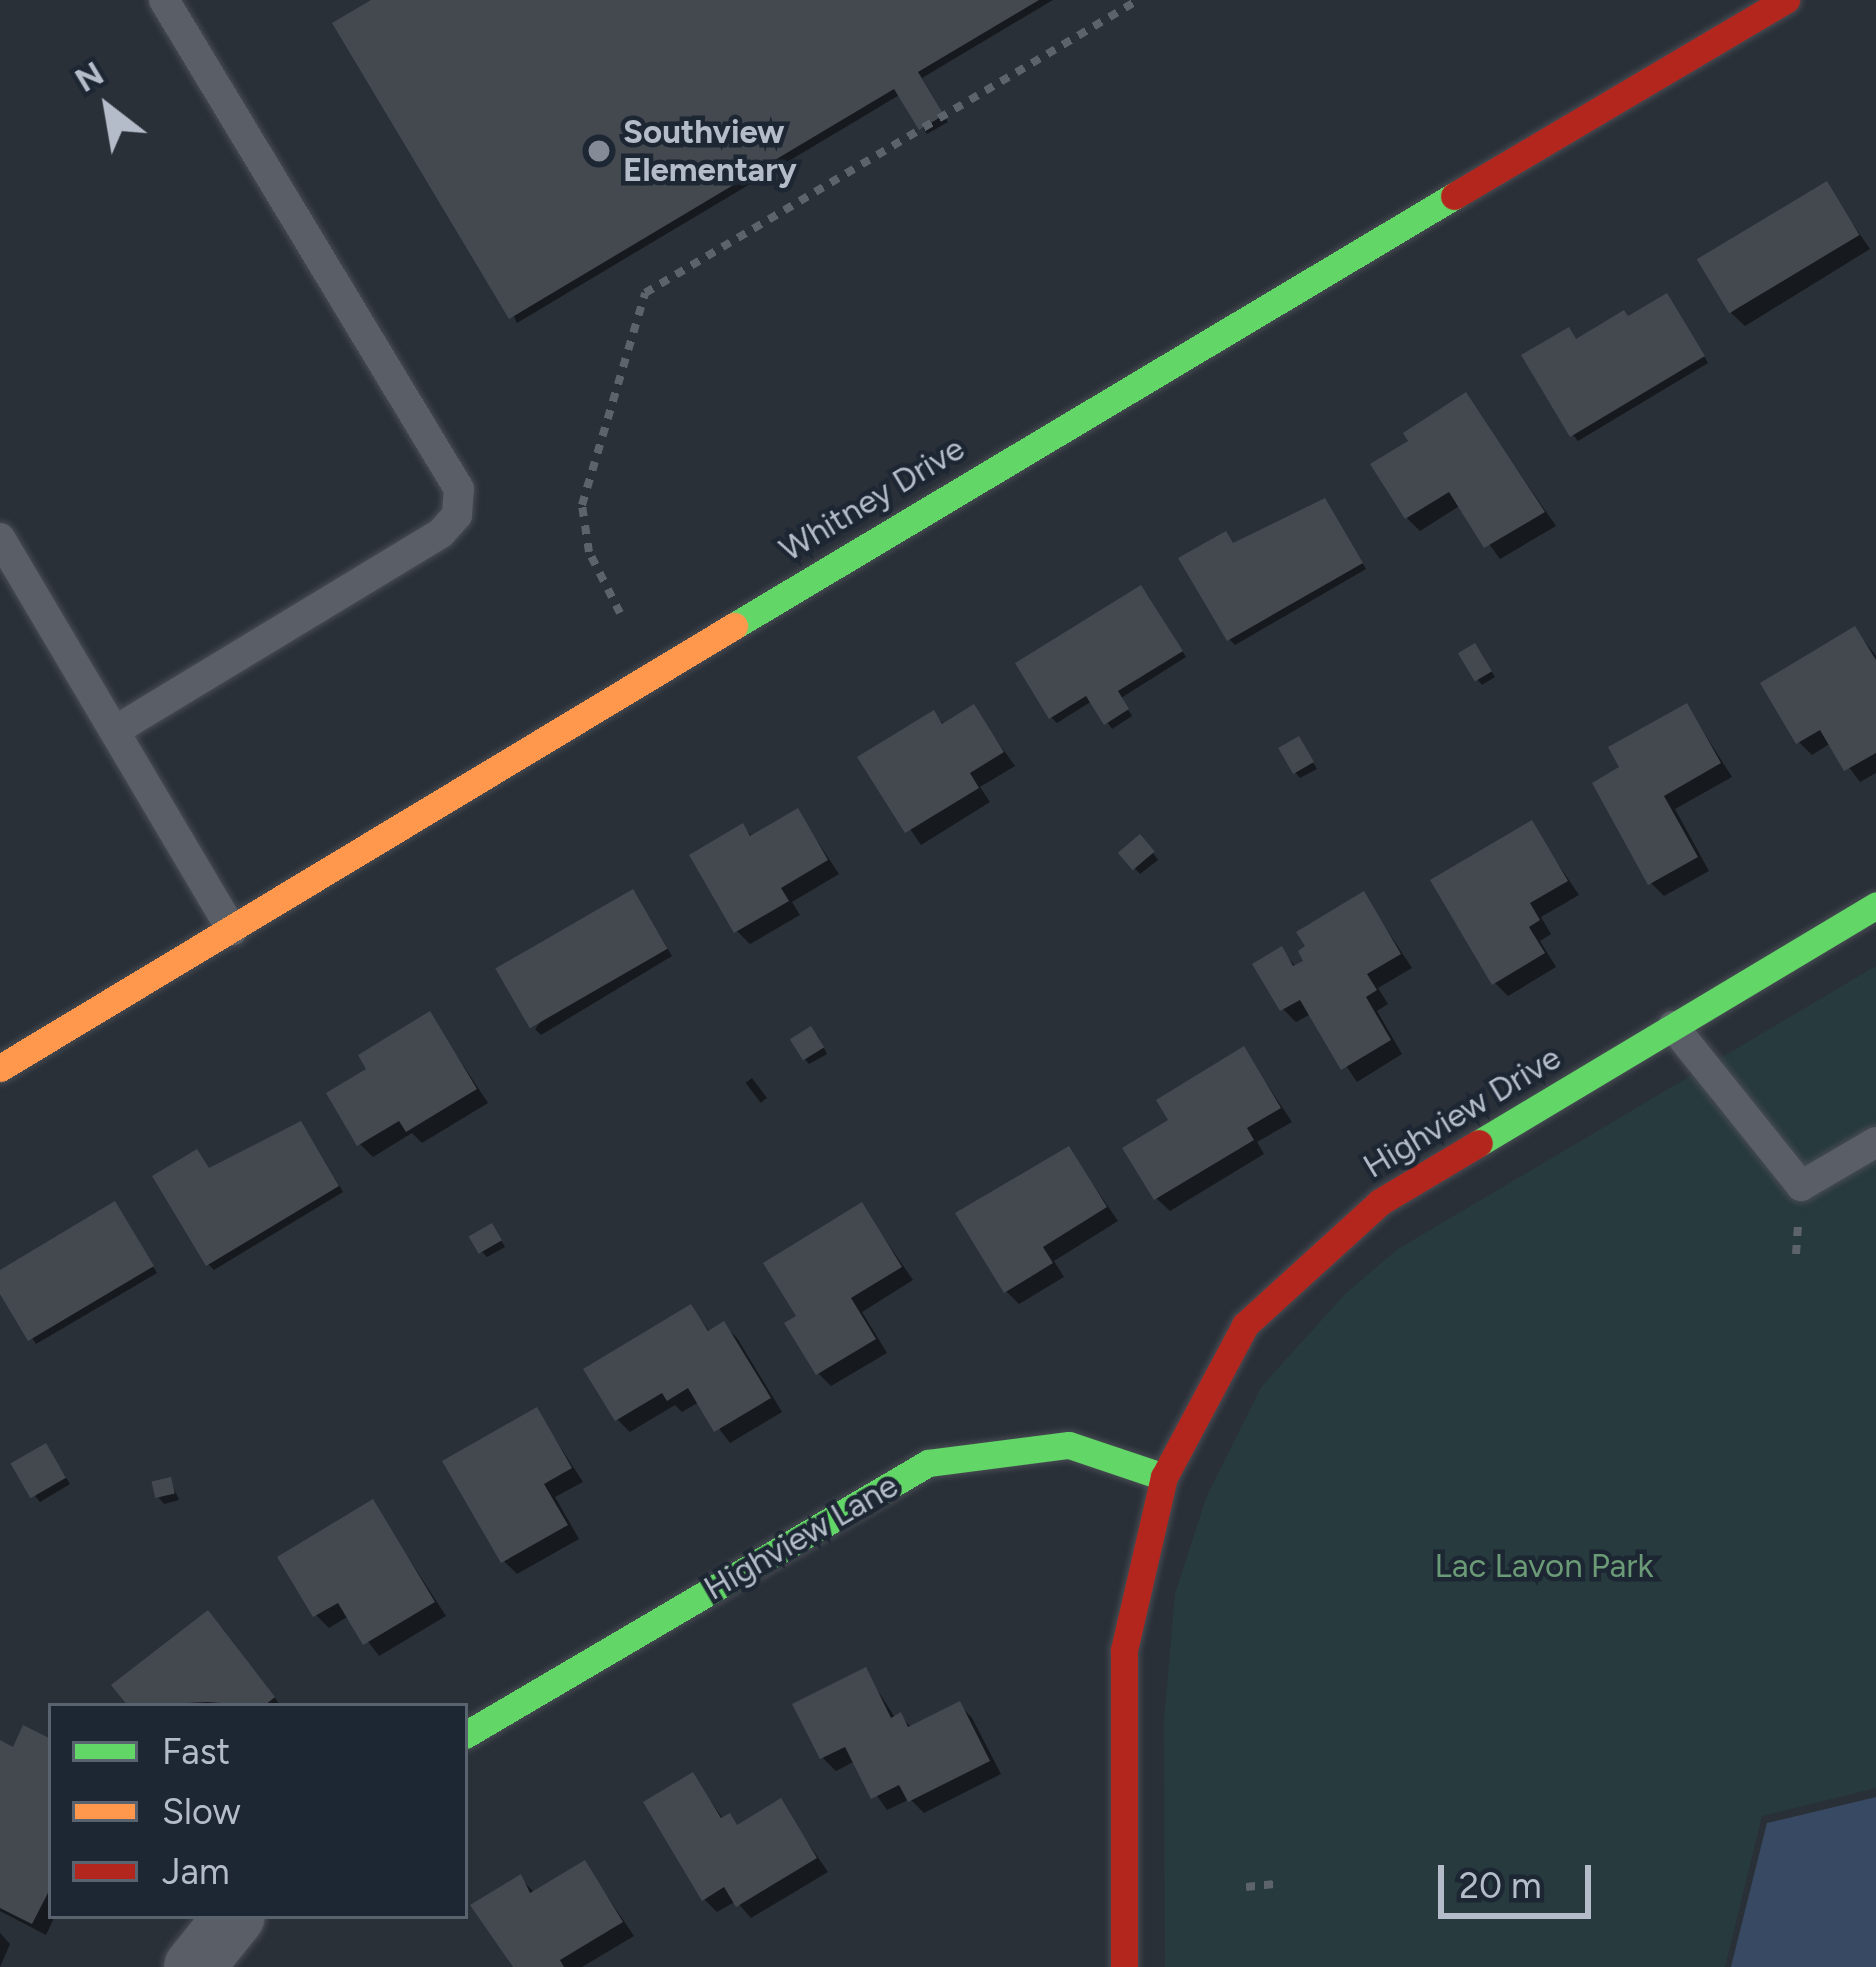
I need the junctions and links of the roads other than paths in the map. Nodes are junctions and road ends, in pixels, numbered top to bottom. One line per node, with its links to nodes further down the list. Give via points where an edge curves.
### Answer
1 (164, 0): 4 (lane, via 459,489 457,515 441,532)
2 (1786, 0): 6 (street, Whitney Drive)
3 (0, 538): 4 (lane)
4 (116, 730): 6 (lane)
5 (1876, 905): 7 (street, Highview Drive)
6 (232, 930): 8 (street, Whitney Drive)
7 (1673, 1026): 9 (lane, via 1802,1186); 10 (street, Highview Drive, via 1380,1202 1245,1324)
8 (0, 1068)
9 (1876, 1142)
10 (1164, 1477): 11 (street, Highview Lane, via 1069,1445 928,1463); 14 (street, Highview Drive, via 1124,1650)
11 (468, 1733)
12 (233, 1919): 13 (street)
13 (194, 1967)
14 (1124, 1967)

